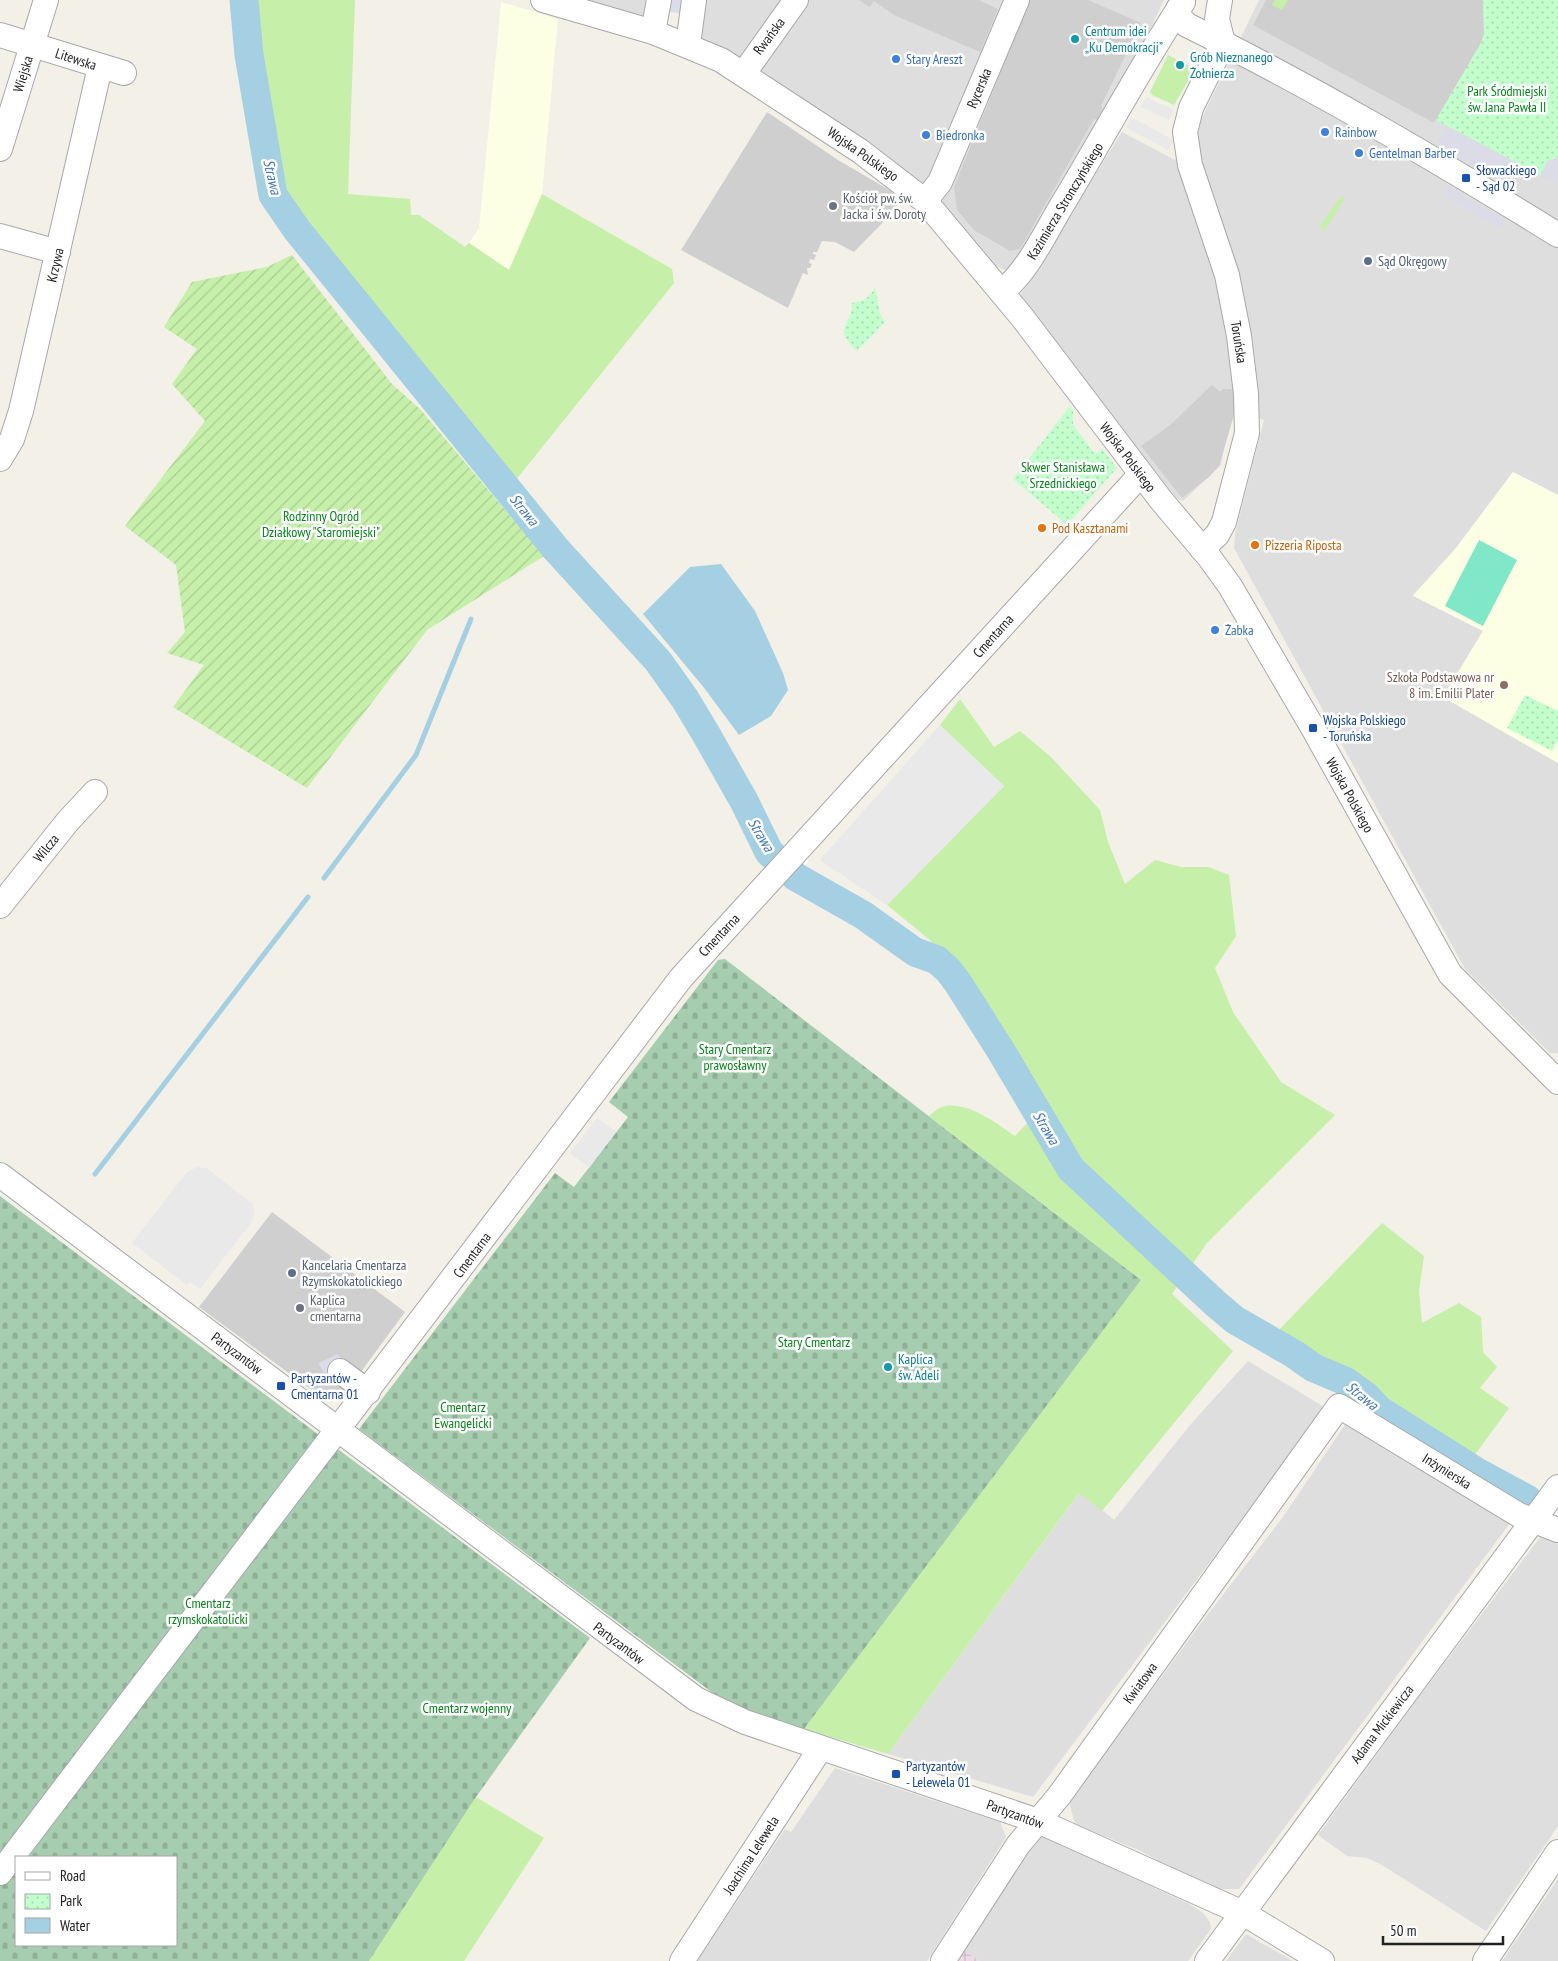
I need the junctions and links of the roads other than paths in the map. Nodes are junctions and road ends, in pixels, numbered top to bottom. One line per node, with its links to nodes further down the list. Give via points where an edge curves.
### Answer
1 (46, 0): 13 (street, Wiejska)
2 (543, 0): 10 (street, Wojska Polskiego)
3 (660, 0): 10 (street)
4 (694, 0): 14 (street)
5 (796, 0): 16 (street, Rwańska)
6 (1017, 0): 19 (street, Rycerska, via 940,182)
7 (1201, 0): 9 (street)
8 (1181, 5): 12 (street, via 1179,17 1183,22); 23 (street, Kazimierza Stronczyńskiego, via 1151,50 1123,105 1019,276)
9 (1218, 10): 12 (street)
10 (653, 32): 14 (street, Wojska Polskiego)
11 (0, 35): 13 (street, Litewska)
12 (1223, 43): 20 (street, via 1455,171); 26 (street, Toruńska, via 1191,108 1185,132 1190,164 1227,275 1239,336 1247,433 1224,522 1217,535)
13 (33, 45): 15 (street, Litewska); 18 (street, Wiejska)
14 (688, 45): 16 (street, Wojska Polskiego)
15 (100, 67): 17 (street, Litewska); 22 (street, Krzywa)
16 (744, 73): 19 (street, Wojska Polskiego, via 860,151)
17 (124, 74)
18 (0, 149)
19 (925, 201): 23 (street, Wojska Polskiego)
20 (1558, 235)
21 (0, 236): 22 (street)
22 (58, 252): 24 (street, Krzywa, via 21,411)
23 (1002, 292): 25 (street, Wojska Polskiego)
24 (2, 450)
25 (1141, 474): 26 (street, Wojska Polskiego); 32 (street, Cmentarna, via 669,994)
26 (1202, 549): 29 (street, Wojska Polskiego, via 1244,606 1450,974)
27 (95, 792): 28 (street, Wilcza)
28 (0, 906)
29 (1557, 1078)
30 (0, 1175): 34 (street, Partyzantów)
31 (340, 1371): 32 (street)
32 (368, 1392): 34 (street, Cmentarna)
33 (1339, 1406): 35 (street, Inżynierska, via 1519,1515); 38 (street, Kwiatowa)
34 (338, 1430): 37 (street, Partyzantów, via 696,1699 745,1722); 40 (street, Cmentarna)
35 (1544, 1505): 36 (street, Inżynierska); 41 (street, Adama Mickiewicza)
36 (1558, 1530)
37 (820, 1749): 38 (street, Partyzantów); 42 (street, Joachima Lelewela)
38 (1038, 1821): 41 (street, Partyzantów); 43 (street, Kwiatowa, via 1018,1845)
39 (1558, 1852): 46 (street)
40 (0, 1873)
41 (1243, 1913): 44 (street, Adama Mickiewicza); 45 (street, Partyzantów)
42 (682, 1961)
43 (943, 1961)
44 (1207, 1961)
45 (1322, 1961)
46 (1485, 1961)

